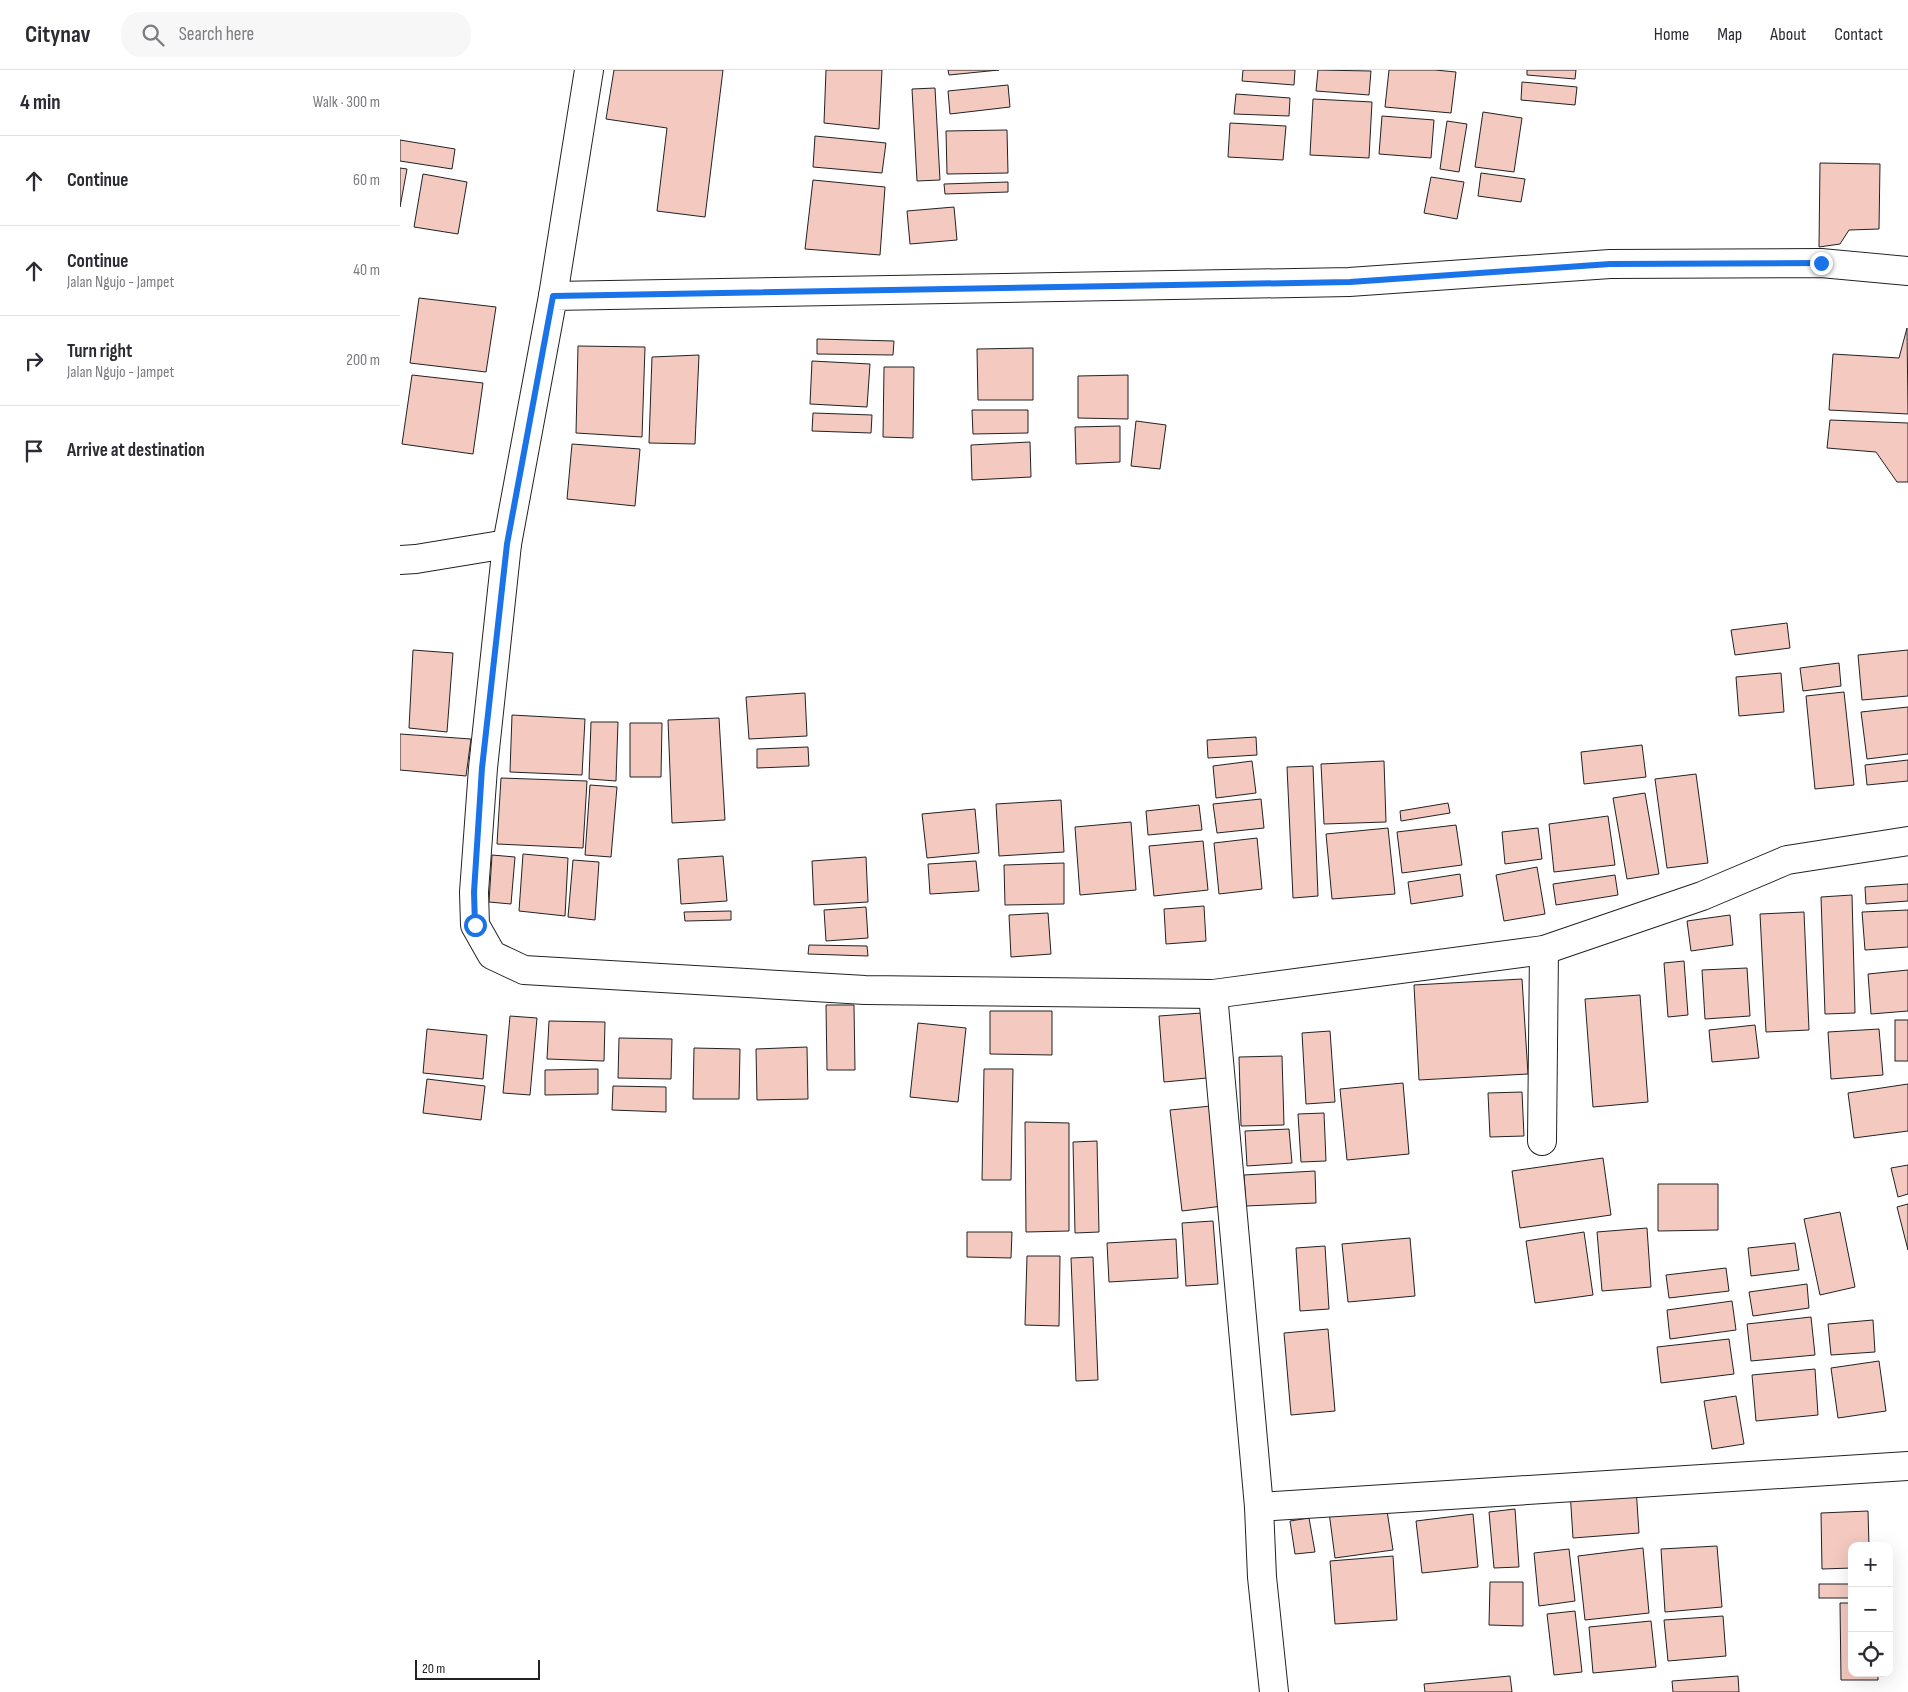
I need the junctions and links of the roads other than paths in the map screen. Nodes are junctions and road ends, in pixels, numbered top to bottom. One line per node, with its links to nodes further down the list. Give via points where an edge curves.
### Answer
1 (589, 70): 3 (street)
2 (1908, 271): 3 (street, via 1821,263 1610,264 1350,282)
3 (553, 296): 4 (street)
4 (507, 544): 5 (street); 8 (street, via 482,768 474,892 475,925 492,955 524,970 865,990)
5 (400, 560)
6 (1908, 840): 7 (street, via 1787,860 1702,896)
7 (1544, 950): 8 (street); 9 (street)
8 (1213, 994): 11 (street)
9 (1542, 1142)
10 (1908, 1466): 11 (street)
11 (1259, 1507): 12 (street, via 1262,1577)
12 (1274, 1692)

